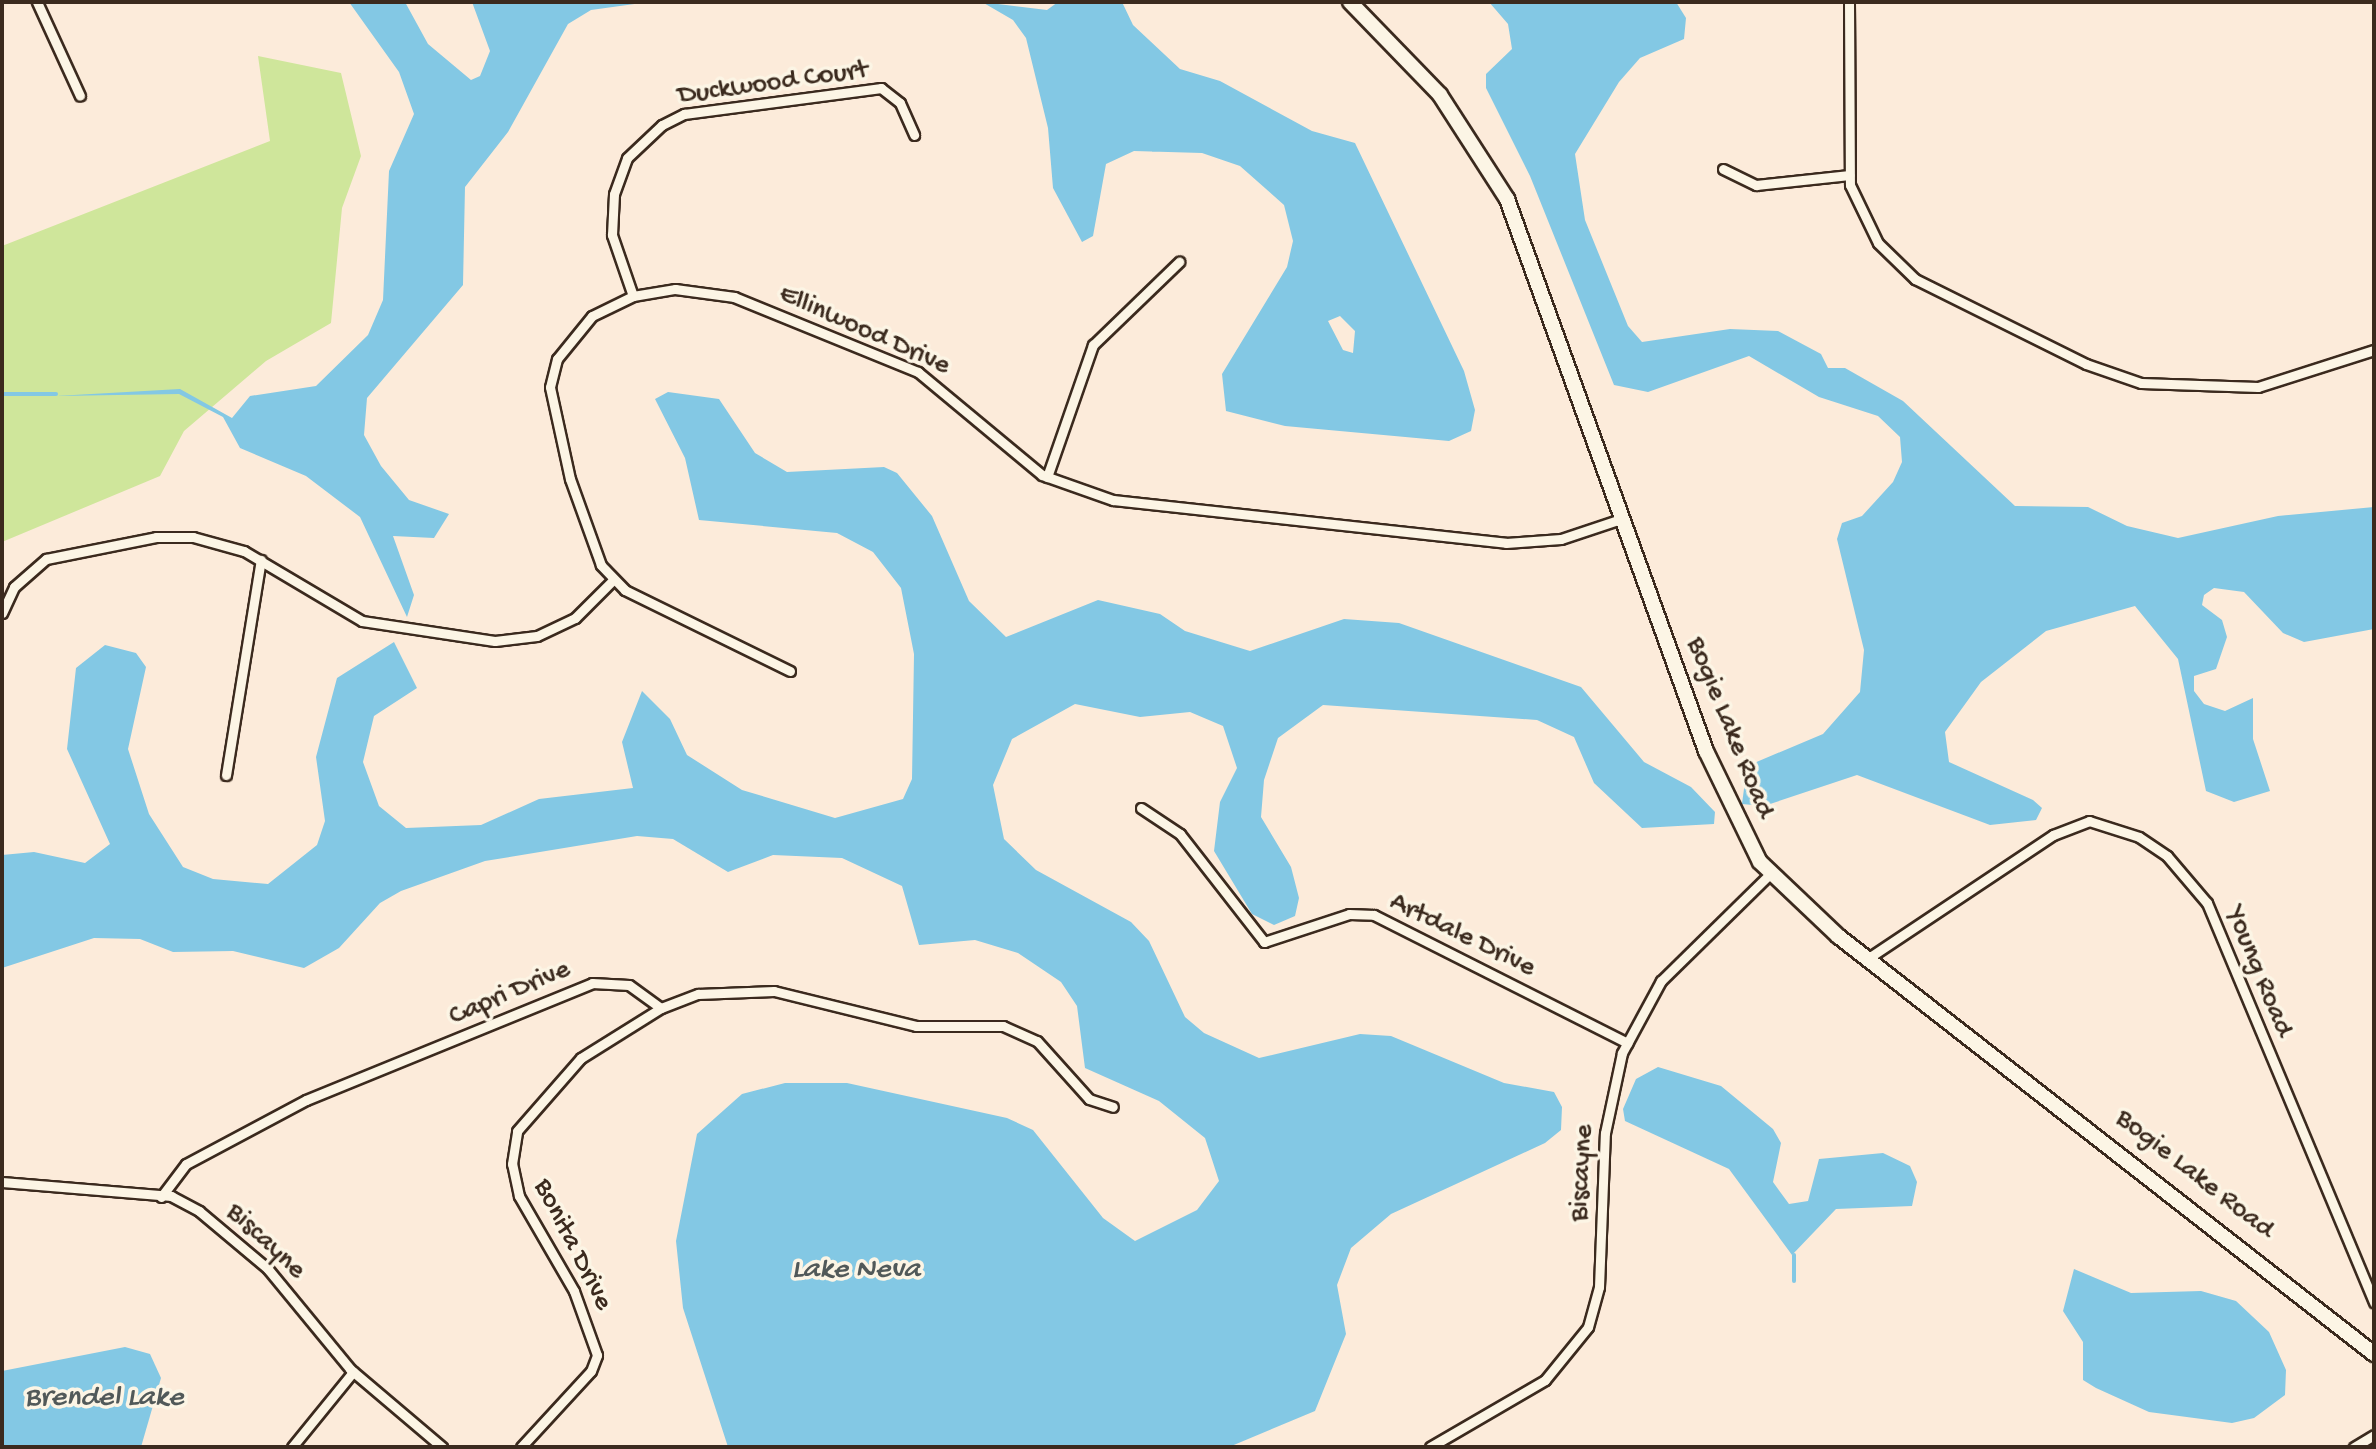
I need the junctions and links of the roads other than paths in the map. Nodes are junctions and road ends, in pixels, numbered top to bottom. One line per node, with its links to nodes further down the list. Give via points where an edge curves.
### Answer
1 (37, 2): 4 (street)
2 (1350, 2): 12 (main road, Bogie Lake Road, via 1440,95 1501,186)
3 (1849, 2): 7 (street)
4 (80, 96)
5 (914, 135): 9 (street, Duckwood Court, via 900,103 881,88 697,112 662,125 627,158 614,194 612,235)
6 (1723, 169): 7 (street, via 1756,185)
7 (1849, 175): 10 (street, via 1862,218 1888,257 1915,279 2099,369 2197,389 2258,387)
8 (1179, 262): 11 (street, via 1093,345)
9 (633, 296): 11 (street, Ellinwood Drive, via 675,289 734,297 891,360 950,392); 14 (street, Ellinwood Drive, via 573,332 550,387 583,524)
10 (2374, 350)
11 (1047, 477): 12 (street, Ellinwood Drive, via 1113,500 1506,543 1561,539)
12 (1624, 518): 19 (main road, Bogie Lake Road, via 1722,792)
13 (261, 560): 14 (street, via 362,621 495,641 537,636 575,618); 15 (street, via 193,537 107,542 34,566); 17 (street)
14 (613, 580): 16 (street)
15 (2, 613)
16 (790, 671)
17 (226, 775)
18 (1141, 808): 22 (street, Artdale Drive, via 1180,834 1264,942 1349,914 1374,915)
19 (1770, 874): 20 (main road, Bogie Lake Road); 22 (street, Biscayne, via 1661,981)
20 (1867, 959): 26 (street, Young Road, via 2053,835 2089,821 2139,837 2167,856 2207,903); 27 (main road, Bogie Lake Road)
21 (661, 1008): 23 (street, via 698,994 760,990 916,1026 1003,1026 1037,1041 1089,1099); 25 (street, Capri Drive, via 629,985 592,983 561,992 258,1125 186,1164); 32 (street, Bonita Drive, via 581,1058 517,1131 512,1164 519,1196 574,1291 597,1355 591,1371)
22 (1627, 1043): 33 (street, Biscayne, via 1605,1133 1599,1287 1588,1327 1545,1380)
23 (1113, 1107)
24 (2, 1182): 25 (street, Biscayne)
25 (161, 1197): 28 (street, Biscayne, via 199,1211 240,1242)
26 (2374, 1302)
27 (2374, 1354)
28 (353, 1372): 30 (street); 31 (street, Biscayne)
29 (2374, 1435): 34 (street)
30 (292, 1447)
31 (442, 1447)
32 (521, 1447)
33 (1430, 1447)
34 (2354, 1447)

